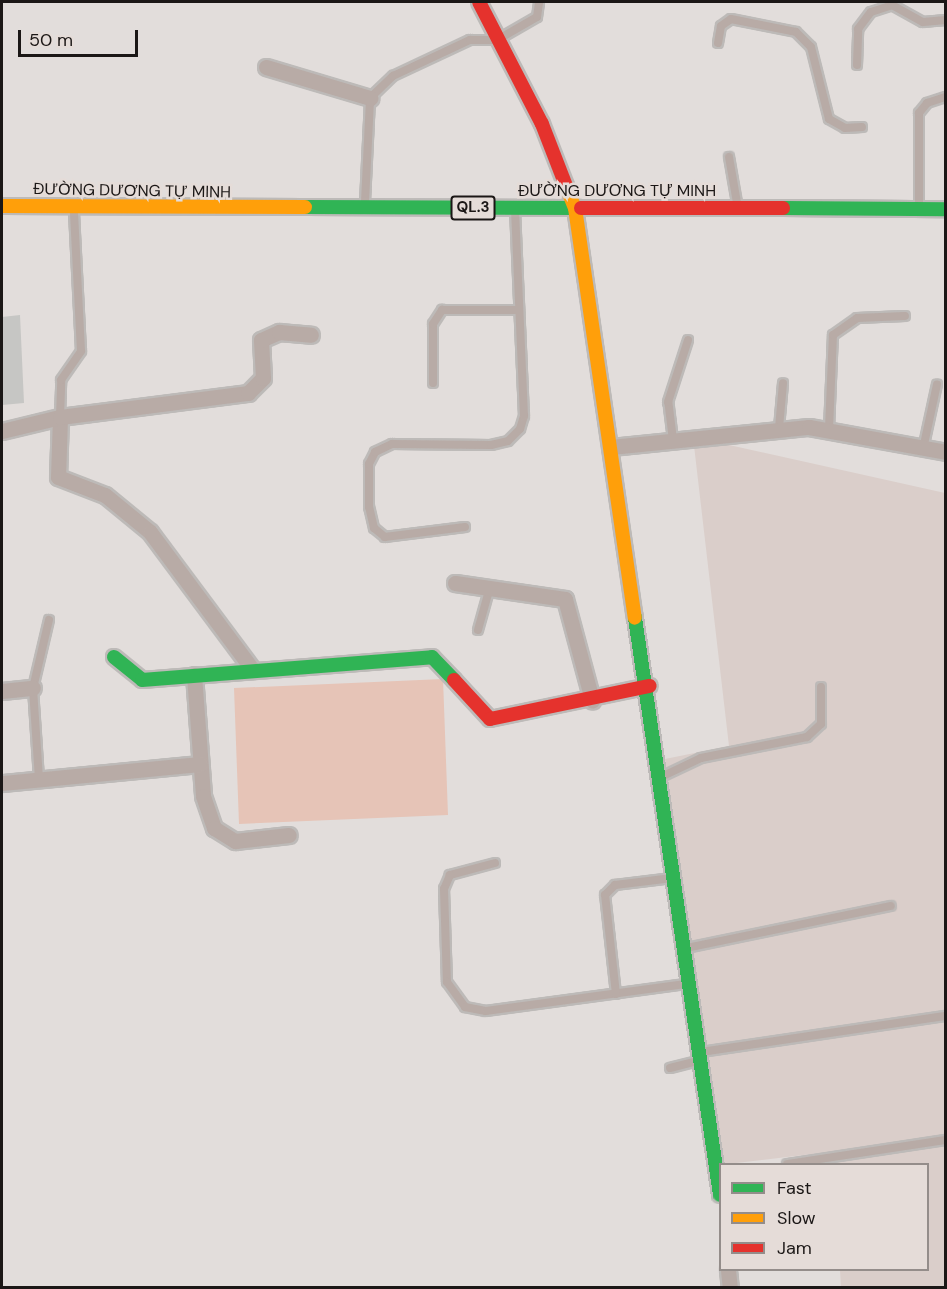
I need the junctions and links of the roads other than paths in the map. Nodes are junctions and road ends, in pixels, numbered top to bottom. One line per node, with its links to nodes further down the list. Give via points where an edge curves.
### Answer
1 (479, 2): 4 (main road)
2 (538, 2): 4 (lane, via 537,17)
3 (945, 20): 6 (lane, via 923,22 892,5 871,12 858,29)
4 (497, 40): 9 (lane, via 470,40 393,76); 16 (main road, via 542,124)
5 (718, 43): 10 (lane, via 721,26 731,20 796,32 811,47 828,119 845,128)
6 (857, 65)
7 (266, 68): 9 (street)
8 (945, 97): 17 (lane, via 927,103 919,113)
9 (370, 98): 19 (lane)
10 (862, 127)
11 (729, 157): 14 (lane)
12 (2, 206): 13 (main road, ĐƯỜNG DƯƠNG TỰ MINH / QL.3)
13 (73, 206): 19 (main road, ĐƯỜNG DƯƠNG TỰ MINH / QL.3); 27 (lane, via 81,351 61,380)
14 (738, 207): 16 (main road, ĐƯỜNG DƯƠNG TỰ MINH / QL.3); 17 (main road, ĐƯỜNG DƯƠNG TỰ MINH / QL.3)
15 (514, 208): 16 (main road, ĐƯỜNG DƯƠNG TỰ MINH / QL.3); 19 (main road, ĐƯỜNG DƯƠNG TỰ MINH / QL.3); 20 (lane)
16 (575, 208): 32 (main road)
17 (919, 209): 18 (main road, ĐƯỜNG DƯƠNG TỰ MINH / QL.3)
18 (945, 209)
19 (365, 210)
20 (519, 310): 24 (lane, via 442,310 433,324); 35 (lane, via 524,416 520,429 508,441 491,445 392,444 375,452 369,464 369,507 374,528 385,537)
21 (904, 316): 29 (lane, via 857,318 833,335)
22 (312, 335): 27 (street, via 279,332 261,340 263,378 248,393)
23 (688, 340): 31 (lane, via 668,402)
24 (433, 383)
25 (783, 383): 28 (lane)
26 (937, 384): 33 (lane)
27 (60, 417): 30 (street); 41 (street, via 57,470 62,482 105,495 150,532)
28 (779, 428): 29 (street); 31 (street)
29 (829, 429): 33 (street)
30 (2, 431)
31 (673, 440): 32 (street)
32 (611, 447): 43 (main road)
33 (923, 449): 34 (street)
34 (945, 452)
35 (465, 527)
36 (455, 583): 37 (street)
37 (490, 587): 39 (lane); 47 (street, via 565,599)
38 (49, 620): 45 (lane)
39 (478, 630)
40 (114, 657): 42 (main road, via 142,680)
41 (253, 670): 42 (main road); 47 (main road, via 432,657 490,719)
42 (194, 675): 48 (street)
43 (650, 686): 47 (main road); 49 (main road)
44 (822, 687): 49 (lane, via 821,724 807,737 701,758)
45 (33, 688): 46 (street); 50 (lane)
46 (2, 691)
47 (592, 700)
48 (200, 764): 50 (street); 52 (street, via 214,828 236,841)
49 (662, 777): 54 (main road)
50 (39, 779): 51 (street)
51 (2, 783)
52 (289, 835)
53 (495, 863): 58 (lane, via 450,875 444,889 447,982 455,998 465,1007 486,1011)
54 (675, 878): 56 (main road); 58 (lane, via 615,885 605,895)
55 (891, 906): 56 (lane)
56 (684, 948): 57 (main road)
57 (688, 983): 58 (lane); 60 (main road)
58 (616, 993)
59 (945, 1016): 60 (lane)
60 (702, 1056): 61 (lane); 64 (main road)
61 (670, 1068)
62 (945, 1140): 63 (lane)
63 (794, 1163)
64 (719, 1175)
65 (728, 1271): 66 (street)
66 (730, 1287)

